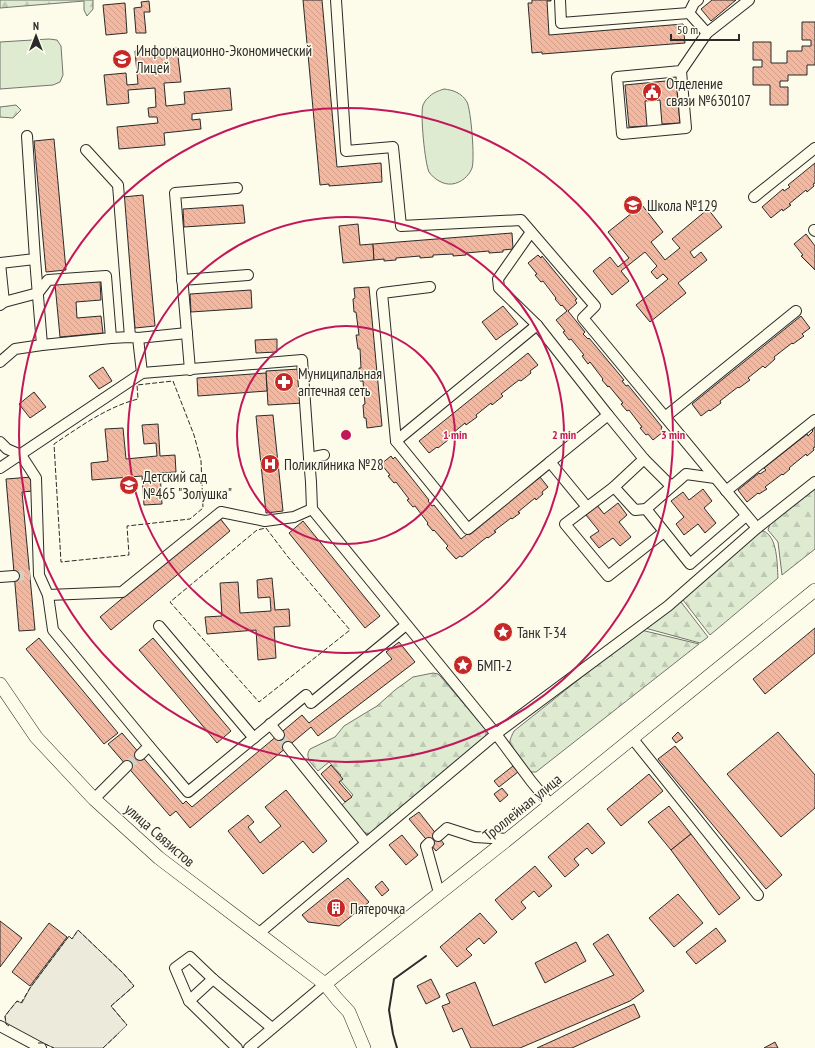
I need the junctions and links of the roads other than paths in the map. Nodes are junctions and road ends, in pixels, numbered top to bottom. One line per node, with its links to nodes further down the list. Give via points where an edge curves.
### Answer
1 (336, 0): 13 (street, via 346,151 393,147 401,226 521,220)
2 (560, 0): 5 (street, via 561,23)
3 (698, 0): 5 (street, via 694,2)
4 (749, 0): 6 (street)
5 (689, 13): 6 (street)
6 (707, 33): 7 (street)
7 (681, 71): 7 (street, via 617,76 622,134 686,128)
8 (27, 136): 14 (street)
9 (815, 148): 12 (street)
10 (86, 150): 24 (street, via 118,185)
11 (237, 188): 17 (street, via 175,193)
12 (754, 197)
13 (531, 232): 22 (street, via 498,279 499,288); 31 (street, via 595,306 583,318)
14 (35, 259): 15 (street); 19 (street)
15 (0, 263): 20 (street)
16 (248, 275): 17 (street)
17 (182, 280): 23 (street)
18 (430, 287): 33 (street, via 382,293)
19 (38, 293): 20 (street); 25 (street, via 48,280 106,276); 26 (street)
20 (2, 303)
21 (796, 311): 31 (street)
22 (537, 325): 30 (street); 33 (street)
23 (187, 333): 24 (street); 28 (street)
24 (134, 337): 25 (street); 29 (street)
25 (112, 338): 26 (street)
26 (42, 345): 27 (street, via 15,349)
27 (0, 362)
28 (190, 370): 29 (street); 37 (street, via 302,360)
29 (142, 373): 35 (street)
30 (608, 414): 38 (street); 39 (street)
31 (665, 417): 41 (street)
32 (815, 420): 45 (street)
33 (396, 441): 39 (street, via 468,529)
34 (0, 442): 35 (street, via 7,449)
35 (21, 455): 40 (street); 55 (street, via 36,478 35,575)
36 (324, 455): 37 (street)
37 (309, 458): 47 (street)
38 (644, 458): 43 (street); 44 (street)
39 (550, 462): 46 (street)
40 (0, 468)
41 (715, 478): 43 (street, via 686,474); 45 (street)
42 (815, 482): 50 (street)
43 (671, 486): 48 (street)
44 (614, 487): 46 (street); 48 (street, via 635,510)
45 (726, 491): 49 (street)
46 (587, 507): 51 (street, via 565,524 608,576)
47 (312, 509): 55 (street, via 294,517 265,521 221,512 122,592); 56 (street)
48 (646, 509): 51 (street)
49 (746, 516): 50 (street); 51 (street, via 690,564)
50 (758, 528): 60 (street, via 668,606)
51 (664, 532)
52 (0, 576): 53 (street)
53 (14, 576)
54 (815, 590): 63 (main road, Троллейная улица)
55 (48, 595): 64 (street, via 53,630)
56 (406, 625): 59 (street, via 311,703 306,696); 60 (street)
57 (159, 626): 62 (street)
58 (0, 684): 68 (main road, улица Связистов, via 36,737)
59 (270, 724): 61 (street); 62 (street)
60 (496, 734): 69 (street); 72 (street)
61 (279, 735)
62 (254, 738): 64 (street, via 188,792)
63 (632, 738): 69 (main road, Троллейная улица); 75 (street)
64 (149, 746): 66 (street)
65 (288, 747): 72 (street)
66 (140, 755)
67 (127, 766): 68 (street)
68 (94, 799): 76 (main road, улица Связистов, via 159,858)
69 (550, 804): 71 (main road, Троллейная улица)
70 (438, 836): 71 (street, via 448,828 475,837)
71 (508, 839): 74 (main road, Троллейная улица)
72 (366, 843): 76 (street)
73 (429, 843): 74 (street, via 426,846)
74 (439, 893): 78 (main road, Троллейная улица)
75 (758, 895)
76 (258, 934): 78 (main road, улица Связистов)
77 (213, 979): 79 (street); 79 (street, via 190,956 174,968); 81 (street)
78 (325, 984): 81 (street, Троллейная улица); 85 (main road, улица Связистов, via 349,1012)
79 (189, 1001): 83 (street)
80 (0, 1026): 82 (street)
81 (272, 1028): 84 (street, Троллейная улица)
82 (41, 1048)
83 (237, 1048)
84 (249, 1048)
85 (364, 1048)

